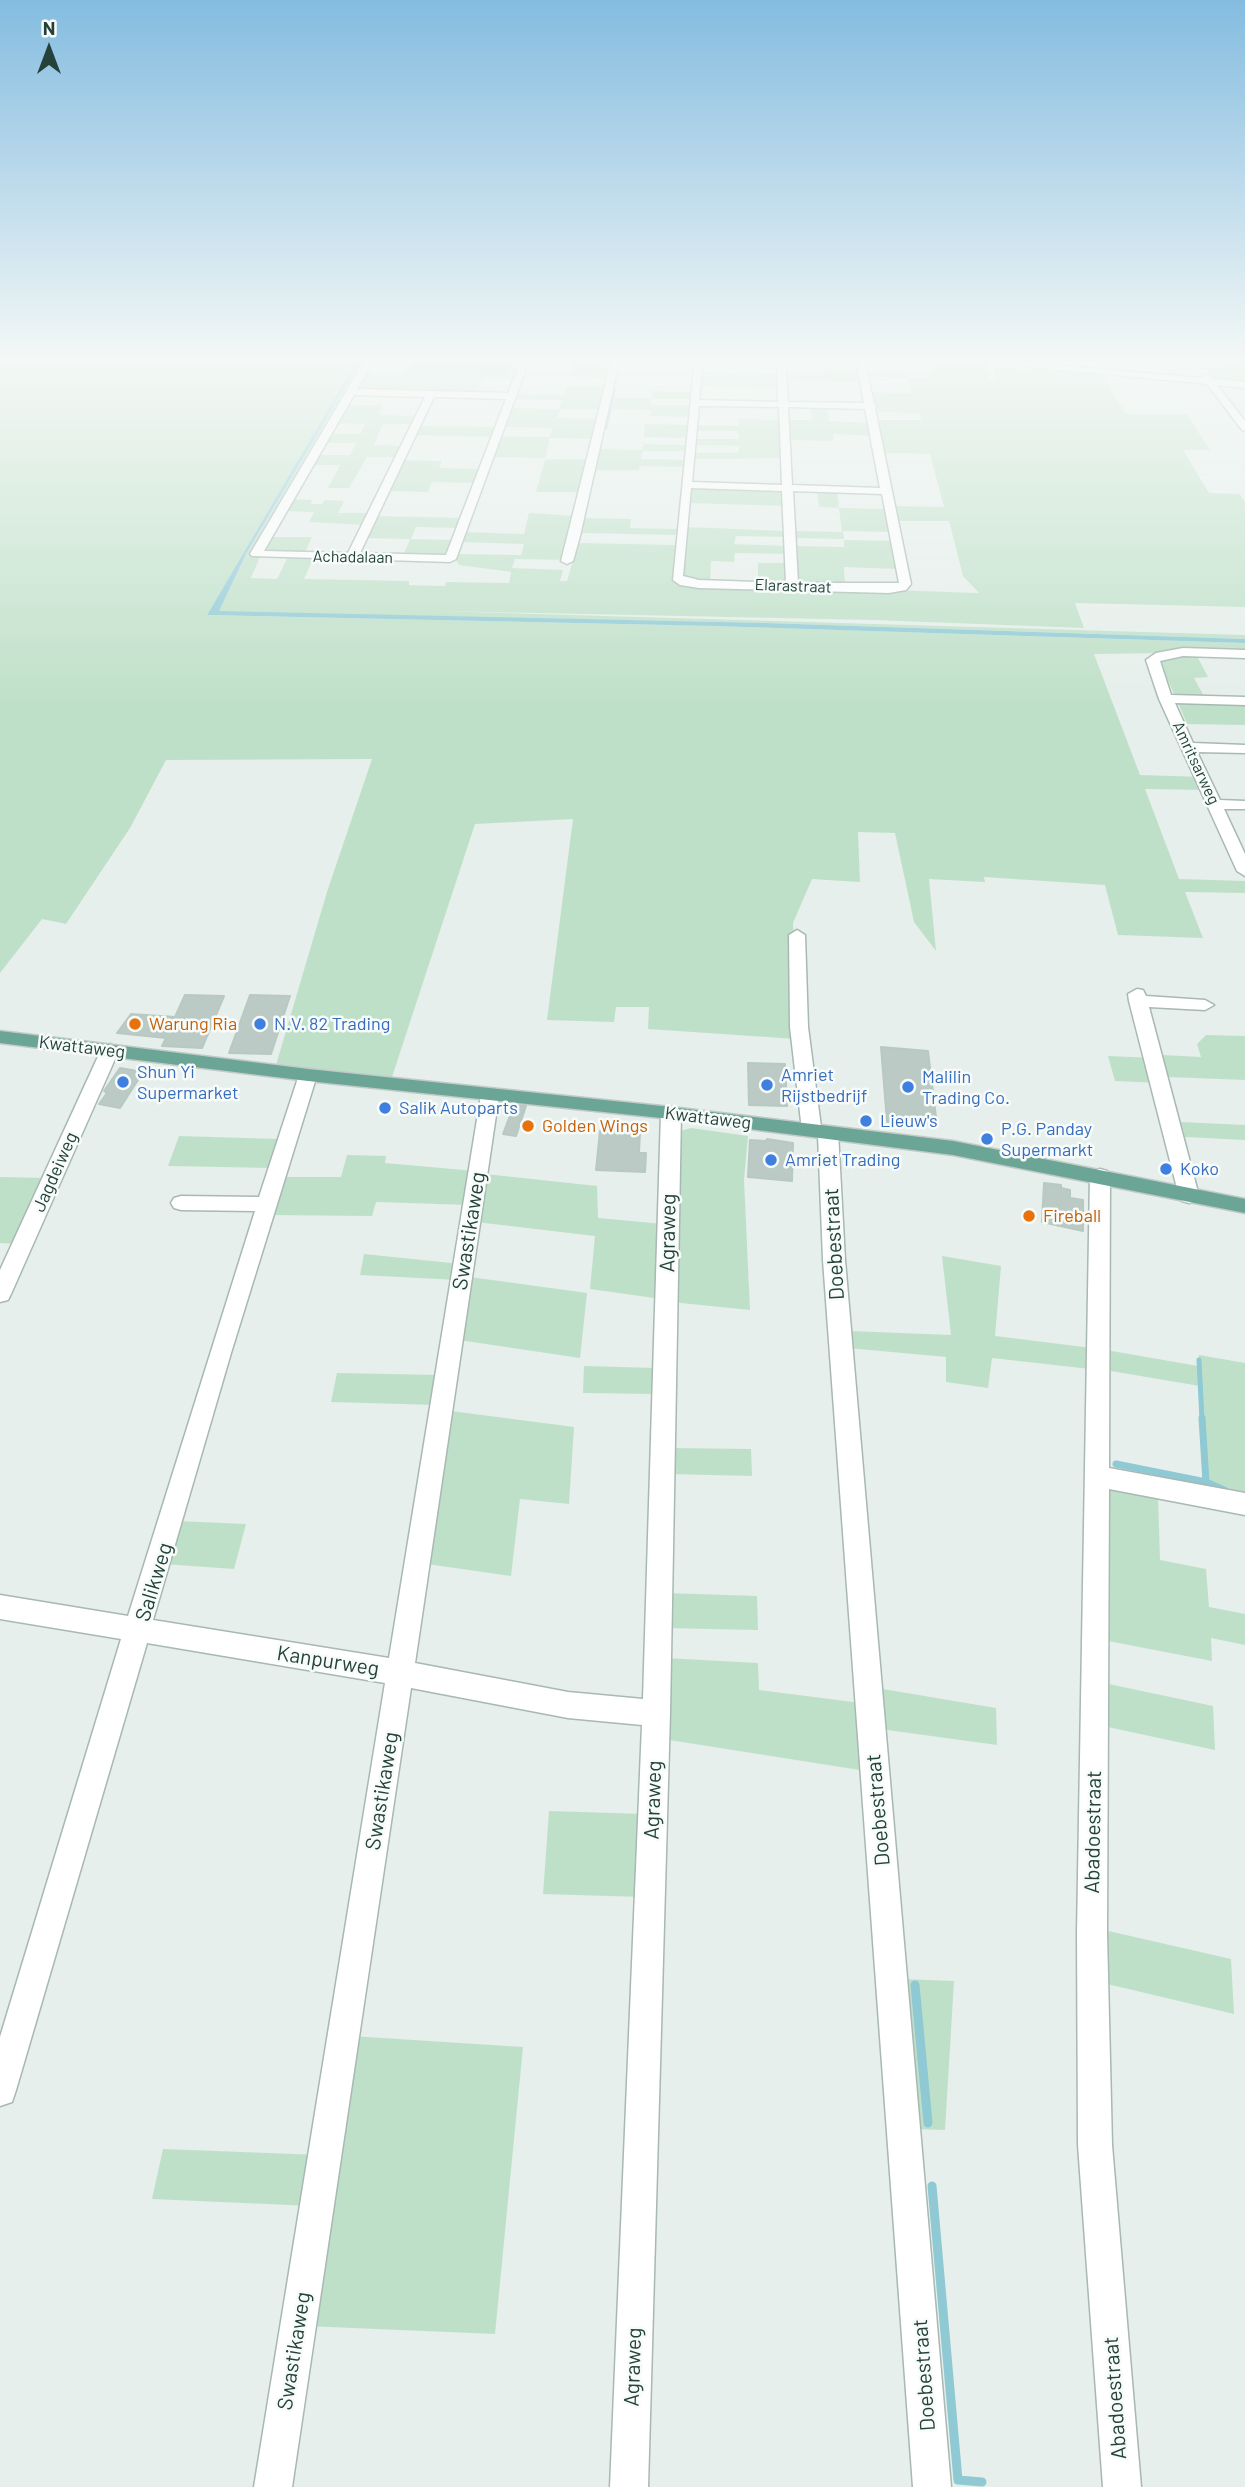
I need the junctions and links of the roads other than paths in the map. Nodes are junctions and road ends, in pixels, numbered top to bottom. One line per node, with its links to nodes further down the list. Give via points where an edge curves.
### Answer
1 (303, 474): 11 (street, Achadalaan, via 256,554)
2 (392, 474): 11 (street)
3 (482, 474): 11 (street, Achadalaan, via 450,559)
4 (590, 474): 12 (street)
5 (687, 474): 8 (street)
6 (788, 474): 9 (street)
7 (885, 474): 10 (street)
8 (686, 485): 9 (street); 13 (street, Elarastraat, via 677,577 684,582)
9 (789, 488): 10 (street); 13 (street)
10 (888, 491): 13 (street, Elarastraat, via 902,587)
11 (352, 557)
12 (567, 561)
13 (792, 586)
14 (1245, 654): 15 (street, Amritsarweg, via 1159,655 1153,660)
15 (1166, 699): 16 (street); 17 (street, Amritsarweg)
16 (1245, 701)
17 (1189, 747): 18 (street); 19 (street, Amritsarweg)
18 (1245, 749)
19 (1214, 804): 20 (street); 21 (street, Amritsarweg)
20 (1245, 805)
21 (1245, 871)
22 (797, 934): 29 (street, Doebestraat, via 799,1027)
23 (1205, 1006): 31 (street, via 1138,997)
24 (0, 1037): 25 (main road, Kwattaweg)
25 (110, 1050): 26 (main road, Kwattaweg); 35 (street, Jagdeiweg)
26 (308, 1075): 27 (main road, Kwattaweg); 33 (street, Salikweg)
27 (490, 1095): 28 (main road, Kwattaweg); 40 (street, Swastikaweg)
28 (671, 1113): 29 (main road, Kwattaweg); 41 (street, Agraweg)
29 (820, 1131): 30 (main road, Kwattaweg, via 953,1148); 45 (street, Doebestraat)
30 (1100, 1176): 31 (main road, Kwattaweg); 36 (street, Abadoestraat)
31 (1189, 1196): 34 (main road, Kwattaweg)
32 (181, 1203): 33 (street)
33 (267, 1204): 39 (street, Salikweg)
34 (1245, 1206)
35 (0, 1294)
36 (1096, 1476): 37 (street); 46 (street, Abadoestraat, via 1095,2145)
37 (1245, 1504)
38 (0, 1607): 39 (street, Kanpurweg)
39 (139, 1630): 40 (street, Kanpurweg); 42 (street, Salikweg)
40 (401, 1673): 41 (street, Kanpurweg, via 568,1705); 43 (street, Swastikaweg)
41 (656, 1713): 44 (street, Agraweg)
42 (0, 2090)
43 (273, 2487)
44 (629, 2487)
45 (932, 2487)
46 (1122, 2487)

